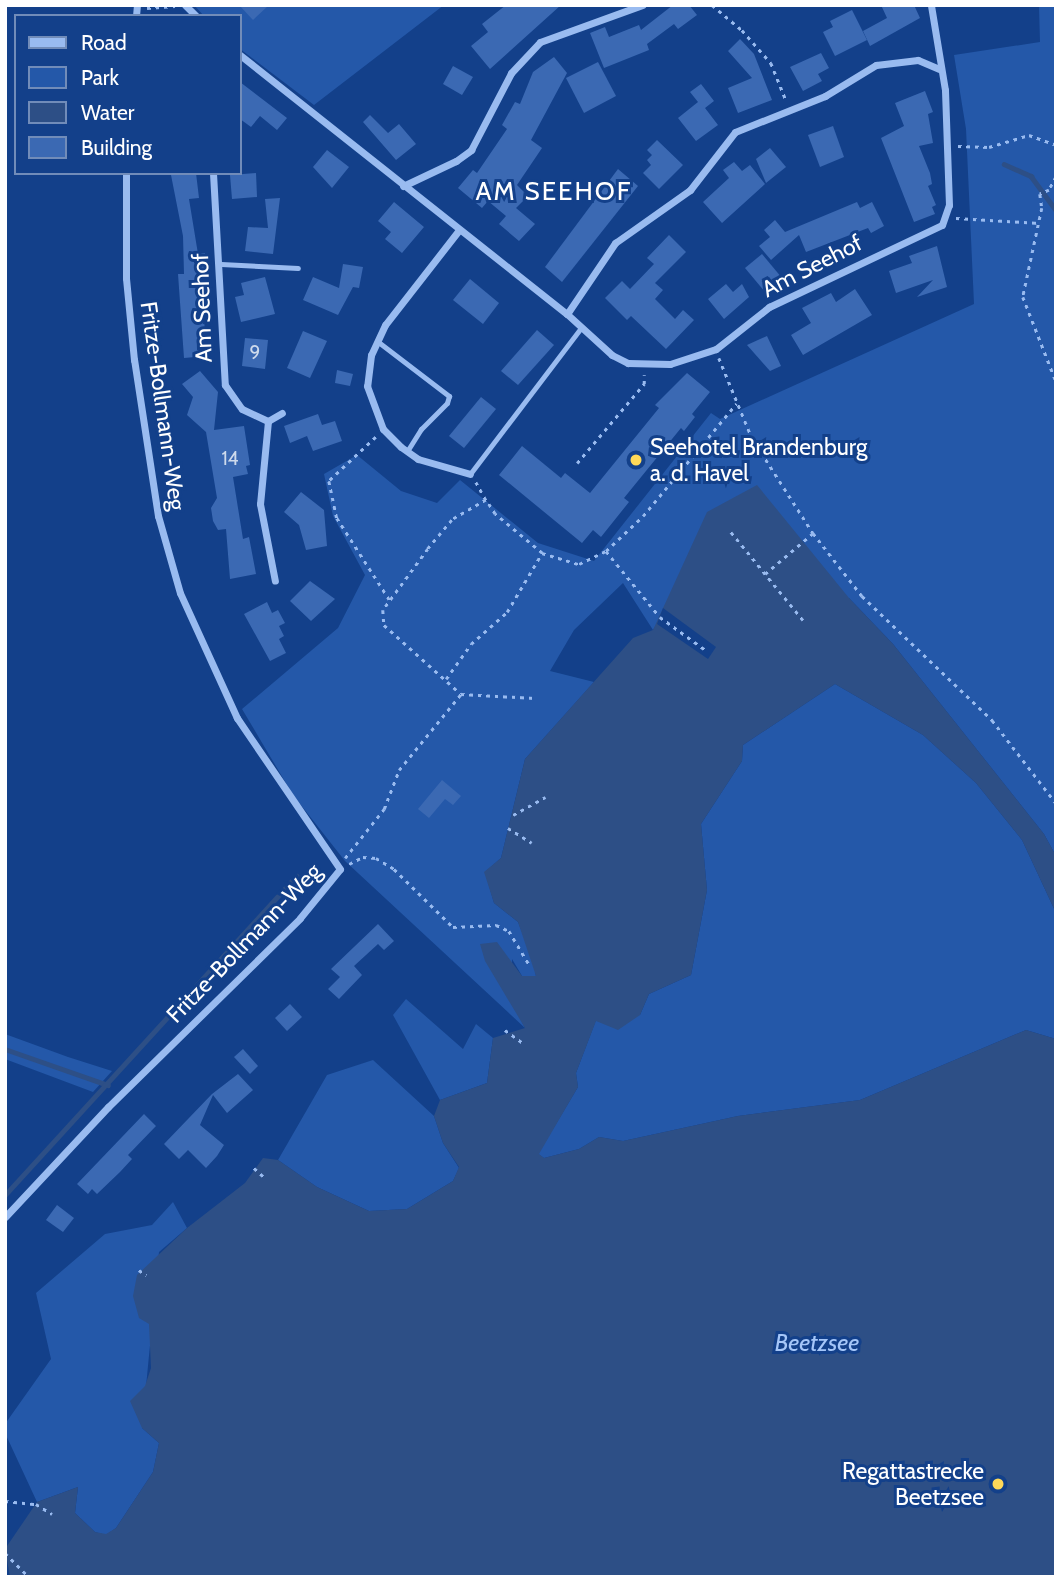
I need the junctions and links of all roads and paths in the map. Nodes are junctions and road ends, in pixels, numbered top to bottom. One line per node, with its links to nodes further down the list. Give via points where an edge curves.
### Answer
1 (642, 5): 14 (street, via 540,42 511,73 471,150 456,162)
2 (712, 5): 8 (path, via 771,63)
3 (931, 5): 7 (street)
4 (185, 6): 5 (path)
5 (136, 10)
6 (242, 57): 14 (street, Am Seehof)
7 (940, 69): 8 (street, via 918,60 876,65); 10 (street)
8 (790, 111): 20 (street, via 727,137 690,190 615,243)
9 (1056, 145): 10 (path, via 1029,135 989,148)
10 (947, 146): 15 (street)
11 (126, 175): 51 (street, Fritze-Bollmann-Weg, via 126,278 134,360 158,516 180,593 237,718)
12 (213, 175): 18 (street, Am Seehof)
13 (1056, 177): 16 (path, via 1049,190 1040,194)
14 (403, 186): 17 (street, Am Seehof)
15 (946, 218): 16 (path); 23 (street, Am Seehof, via 935,231 769,307)
16 (1039, 223): 25 (path, via 1023,297)
17 (459, 230): 20 (street, Am Seehof); 22 (street, via 407,292)
18 (221, 264): 19 (lane); 28 (street, Am Seehof, via 220,345 225,385 242,409)
19 (298, 268)
20 (567, 314): 21 (street, Am Seehof)
21 (582, 328): 24 (street, Am Seehof, via 612,355); 32 (lane)
22 (377, 341): 29 (street, via 367,386); 30 (lane, via 449,396)
23 (716, 349): 24 (street, Am Seehof, via 695,358); 26 (path)
24 (645, 365): 31 (path, via 644,384)
25 (1056, 382)
26 (736, 404): 35 (path, via 786,495); 36 (path, via 643,516)
27 (282, 413): 28 (street)
28 (268, 421): 39 (street, via 260,504)
29 (383, 429): 30 (street); 40 (path, via 329,481 337,518)
30 (407, 451): 32 (street)
31 (577, 463)
32 (470, 474): 33 (path)
33 (486, 500): 37 (path, via 495,514); 40 (path, via 452,520)
34 (731, 532): 38 (path)
35 (813, 533): 38 (path); 47 (path, via 862,596 992,720)
36 (606, 551): 37 (path, via 579,564); 42 (path, via 660,617)
37 (542, 553): 43 (path, via 507,612 463,653)
38 (765, 574): 41 (path)
39 (275, 581)
40 (391, 602): 43 (path, via 383,610 384,625)
41 (803, 620)
42 (707, 651)
43 (445, 680): 44 (path)
44 (461, 694): 45 (path); 51 (path, via 399,770 384,809)
45 (535, 698)
46 (545, 797): 48 (path)
47 (1056, 803)
48 (513, 815)
49 (508, 828): 50 (path)
50 (532, 843)
51 (340, 867): 52 (path, via 363,857 376,858 394,869 445,922 466,930 496,925 509,931); 57 (street, Fritze-Bollmann-Weg, via 300,918 108,1107)
52 (528, 964)
53 (505, 1030): 54 (path)
54 (524, 1044)
55 (254, 1168): 56 (path)
56 (264, 1177)
57 (5, 1217)
58 (139, 1270): 59 (path)
59 (146, 1275)
60 (5, 1501): 61 (path, via 36,1504)
61 (52, 1514)
62 (5, 1553): 63 (path)
63 (29, 1577)

